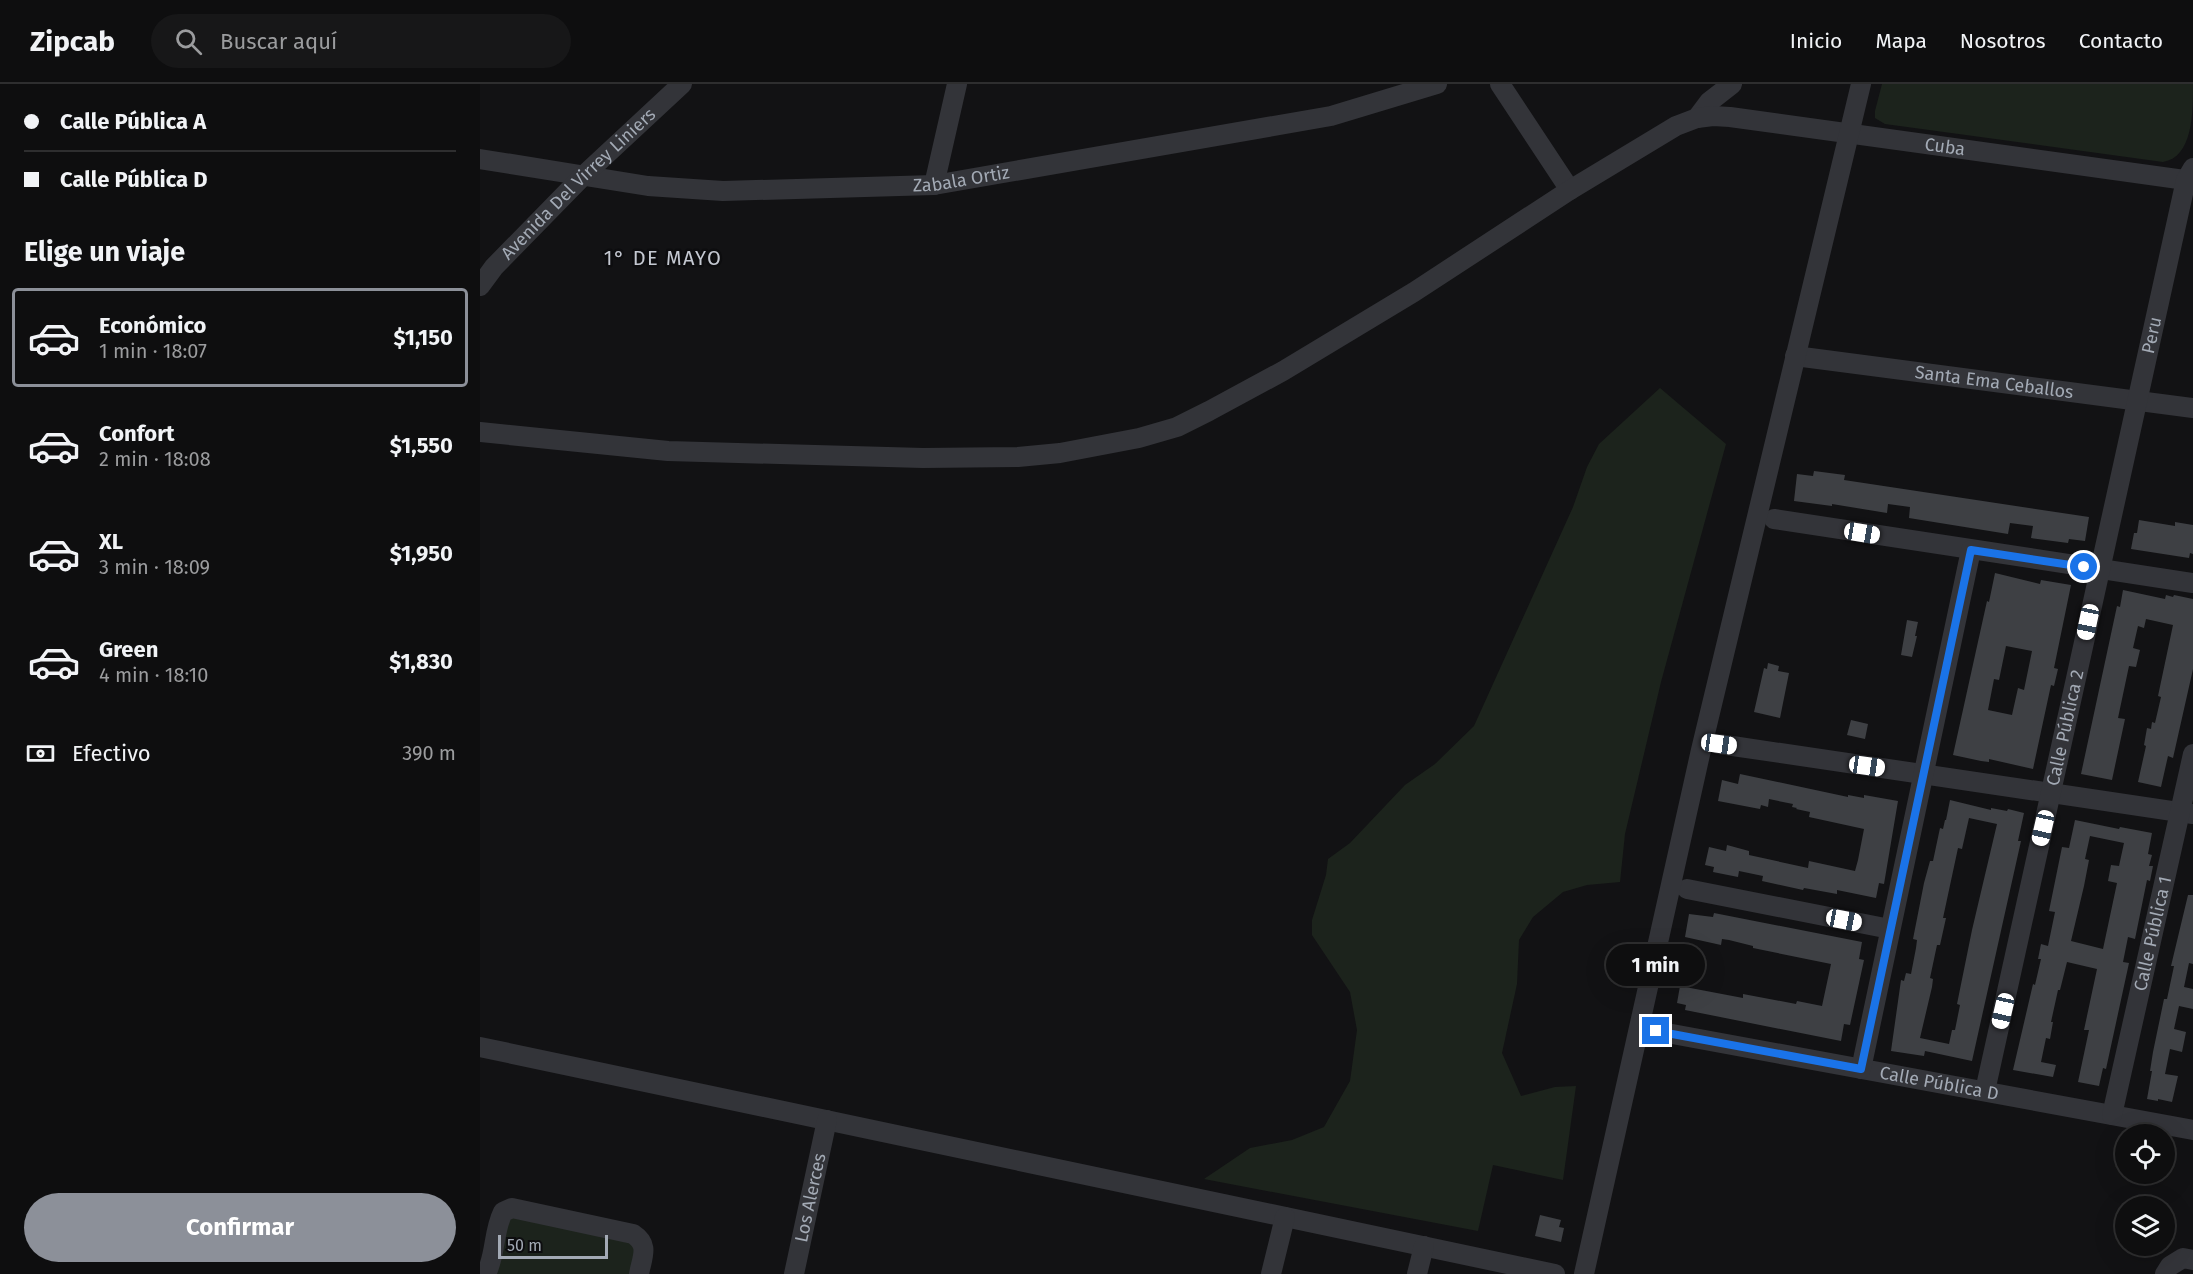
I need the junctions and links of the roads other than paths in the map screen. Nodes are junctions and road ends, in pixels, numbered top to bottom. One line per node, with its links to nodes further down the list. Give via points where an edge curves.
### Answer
1 (682, 84): 11 (street, Avenida Del Virrey Liniers)
2 (957, 84): 12 (street)
3 (1437, 84): 12 (street, Zabala Ortiz, via 1331,116)
4 (1500, 84): 13 (street)
5 (1732, 84): 7 (street, via 1709,102)
6 (1861, 84): 8 (street)
7 (1697, 118): 8 (street, Cuba, via 1730,117); 13 (street, via 1676,126)
8 (1848, 134): 10 (street, Cuba); 15 (street)
9 (480, 159): 11 (street, Zabala Ortiz)
10 (2191, 176): 16 (street, Peru)
11 (582, 177): 12 (street, Zabala Ortiz, via 723,191); 14 (street, Avenida Del Virrey Liniers)
12 (934, 185)
13 (1570, 190): 18 (street, via 1414,292 1209,411 1177,427 1100,447 1018,457 790,456 668,451)
14 (480, 286)
15 (1795, 356): 16 (street, Santa Ema Ceballos); 47 (street, via 1701,750)
16 (2136, 399): 17 (street, Santa Ema Ceballos); 19 (street, Peru)
17 (2193, 408)
18 (480, 432)
19 (2114, 505): 22 (street, Calle Pública 2)
20 (1774, 519): 21 (street)
21 (1971, 550): 22 (street); 26 (street)
22 (2100, 569): 23 (street); 27 (street, Calle Pública 2)
23 (2193, 583)
24 (1719, 744): 26 (street)
25 (2193, 754): 28 (street, Calle Pública 1)
26 (1923, 774): 27 (street); 30 (street)
27 (2051, 793): 28 (street); 34 (street, Calle Pública 2)
28 (2186, 813): 35 (street, Calle Pública 1)
29 (1687, 889): 30 (street)
30 (1890, 929): 33 (street)
31 (1656, 1031): 33 (street, Calle Pública D)
32 (480, 1047): 36 (street)
33 (1861, 1069): 34 (street, Calle Pública D)
34 (1985, 1091): 35 (street, Calle Pública D)
35 (2112, 1115): 37 (street, Calle Pública D)
36 (827, 1120): 38 (street); 43 (street, Los Alerces)
37 (2190, 1130)
38 (1285, 1217): 39 (street); 44 (street)
39 (1424, 1246): 45 (street); 46 (street)
40 (2193, 1260): 48 (street, via 2183,1258)
41 (486, 1274): 42 (street, via 499,1220 503,1212 512,1208 633,1234 644,1246)
42 (639, 1274)
43 (794, 1274)
44 (1271, 1274)
45 (1417, 1274)
46 (1555, 1274)
47 (1584, 1274)
48 (2165, 1274)

